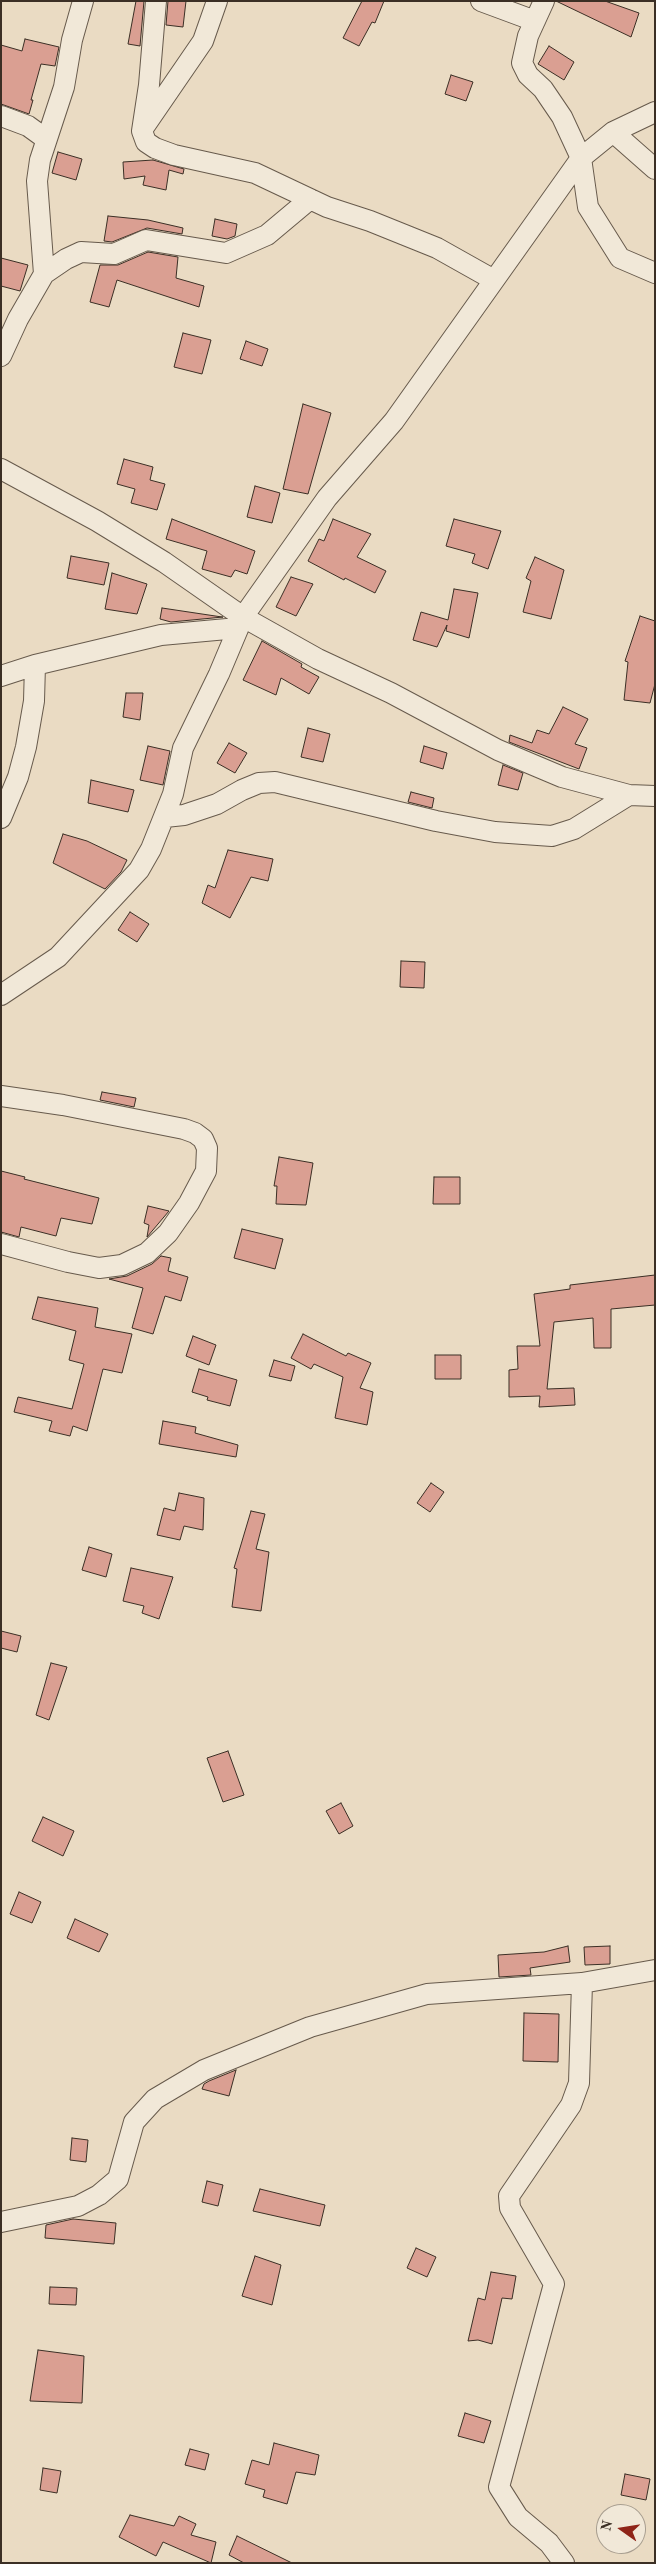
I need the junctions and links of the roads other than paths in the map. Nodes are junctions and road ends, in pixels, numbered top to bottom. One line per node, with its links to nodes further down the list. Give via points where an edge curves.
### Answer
1 (83, 1): 11 (street, via 64,87)
2 (156, 1): 9 (street)
3 (217, 1): 9 (street, via 203,41)
4 (481, 1): 6 (street)
5 (544, 1): 6 (street)
6 (535, 21): 12 (street, via 522,63 562,117)
7 (655, 112): 10 (street)
8 (1, 116): 11 (street, via 28,126)
9 (142, 130): 14 (street, via 146,142 155,148 255,173)
10 (614, 132): 12 (street); 13 (street)
11 (46, 139): 16 (street, via 37,181)
12 (581, 158): 15 (street, via 588,207 620,258); 17 (street)
13 (655, 169)
14 (310, 200): 16 (street, via 267,235 226,253 146,240 114,254 81,252); 17 (street, via 438,248)
15 (655, 273)
16 (44, 274): 18 (street)
17 (494, 280): 20 (street, via 394,421 327,498)
18 (1, 356)
19 (1, 469): 20 (street, via 164,562)
20 (240, 622): 21 (street, via 161,635); 23 (street, via 392,692 498,750 562,778); 25 (street, via 183,748)
21 (35, 665): 22 (street); 26 (street, via 34,701 26,747)
22 (1, 676)
23 (630, 795): 24 (street); 25 (street, via 574,829 552,836 495,832 436,821 275,782 259,783 218,804 184,815)
24 (655, 796)
25 (165, 816): 27 (street, via 139,870 118,894 58,957)
26 (1, 818)
27 (1, 995)
28 (1, 1096): 29 (street, via 184,1130 203,1139 207,1148 206,1171 168,1233 146,1253 122,1265 99,1268)
29 (1, 1244)
30 (655, 1970): 31 (street)
31 (582, 1983): 32 (street, via 427,1994 310,2027 264,2045 204,2070 155,2099 134,2122 118,2179 99,2195 78,2206); 33 (street, via 579,2083 571,2105 509,2196 510,2208 554,2284 499,2486 518,2517 548,2543)
32 (1, 2222)
33 (564, 2563)

